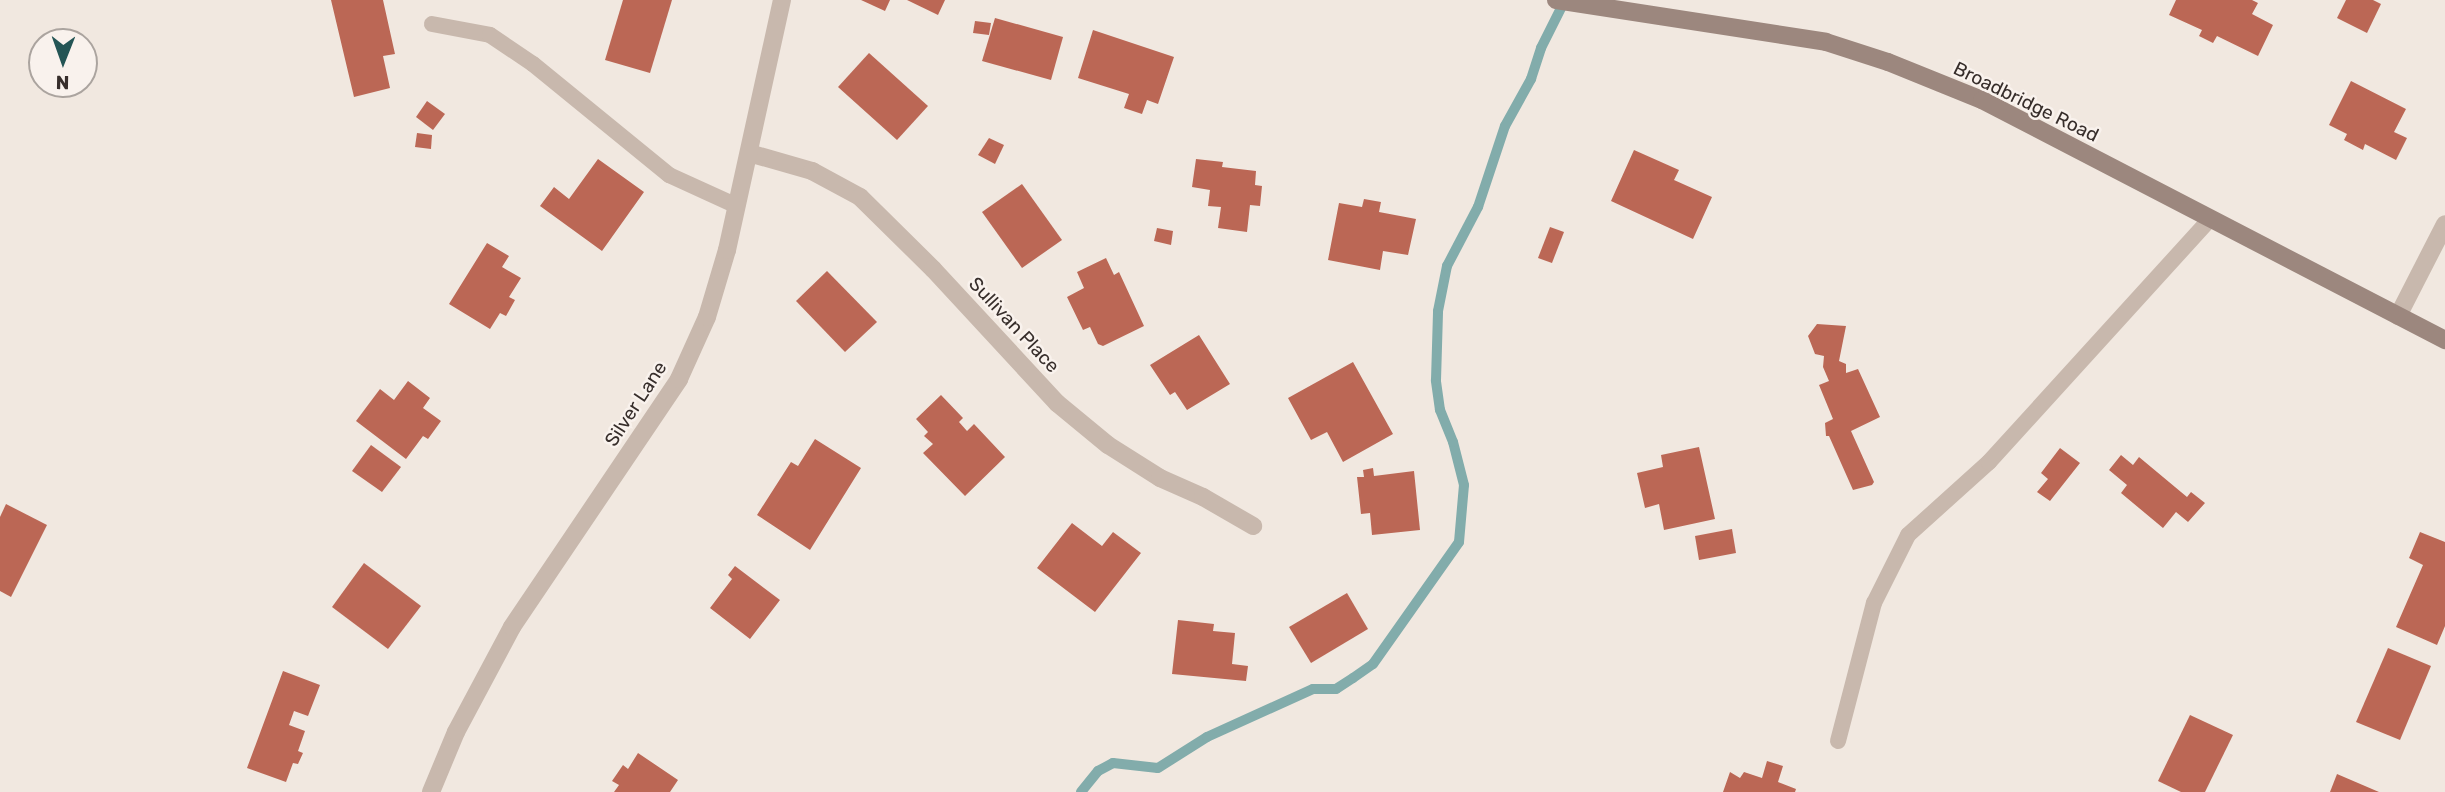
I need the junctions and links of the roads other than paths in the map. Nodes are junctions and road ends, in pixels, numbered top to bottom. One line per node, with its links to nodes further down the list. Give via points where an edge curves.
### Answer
1 (782, 0): 4 (street, Silver Lane)
2 (1556, 0): 6 (main road, Broadbridge Road, via 1826,42 1888,62 1982,100)
3 (432, 24): 5 (lane, via 490,35 533,64 669,175)
4 (748, 153): 5 (street, Silver Lane); 10 (street, Sullivan Place, via 812,171 860,197 1057,403 1108,445 1160,478)
5 (737, 206): 12 (street, Silver Lane, via 706,317 679,379 512,626 456,732)
6 (2210, 219): 8 (main road, Broadbridge Road); 11 (lane, via 1989,462 1908,535 1874,603)
7 (2445, 223): 8 (street)
8 (2398, 316): 9 (main road, Broadbridge Road)
9 (2445, 340)
10 (1253, 526)
11 (1838, 741)
12 (432, 792)

